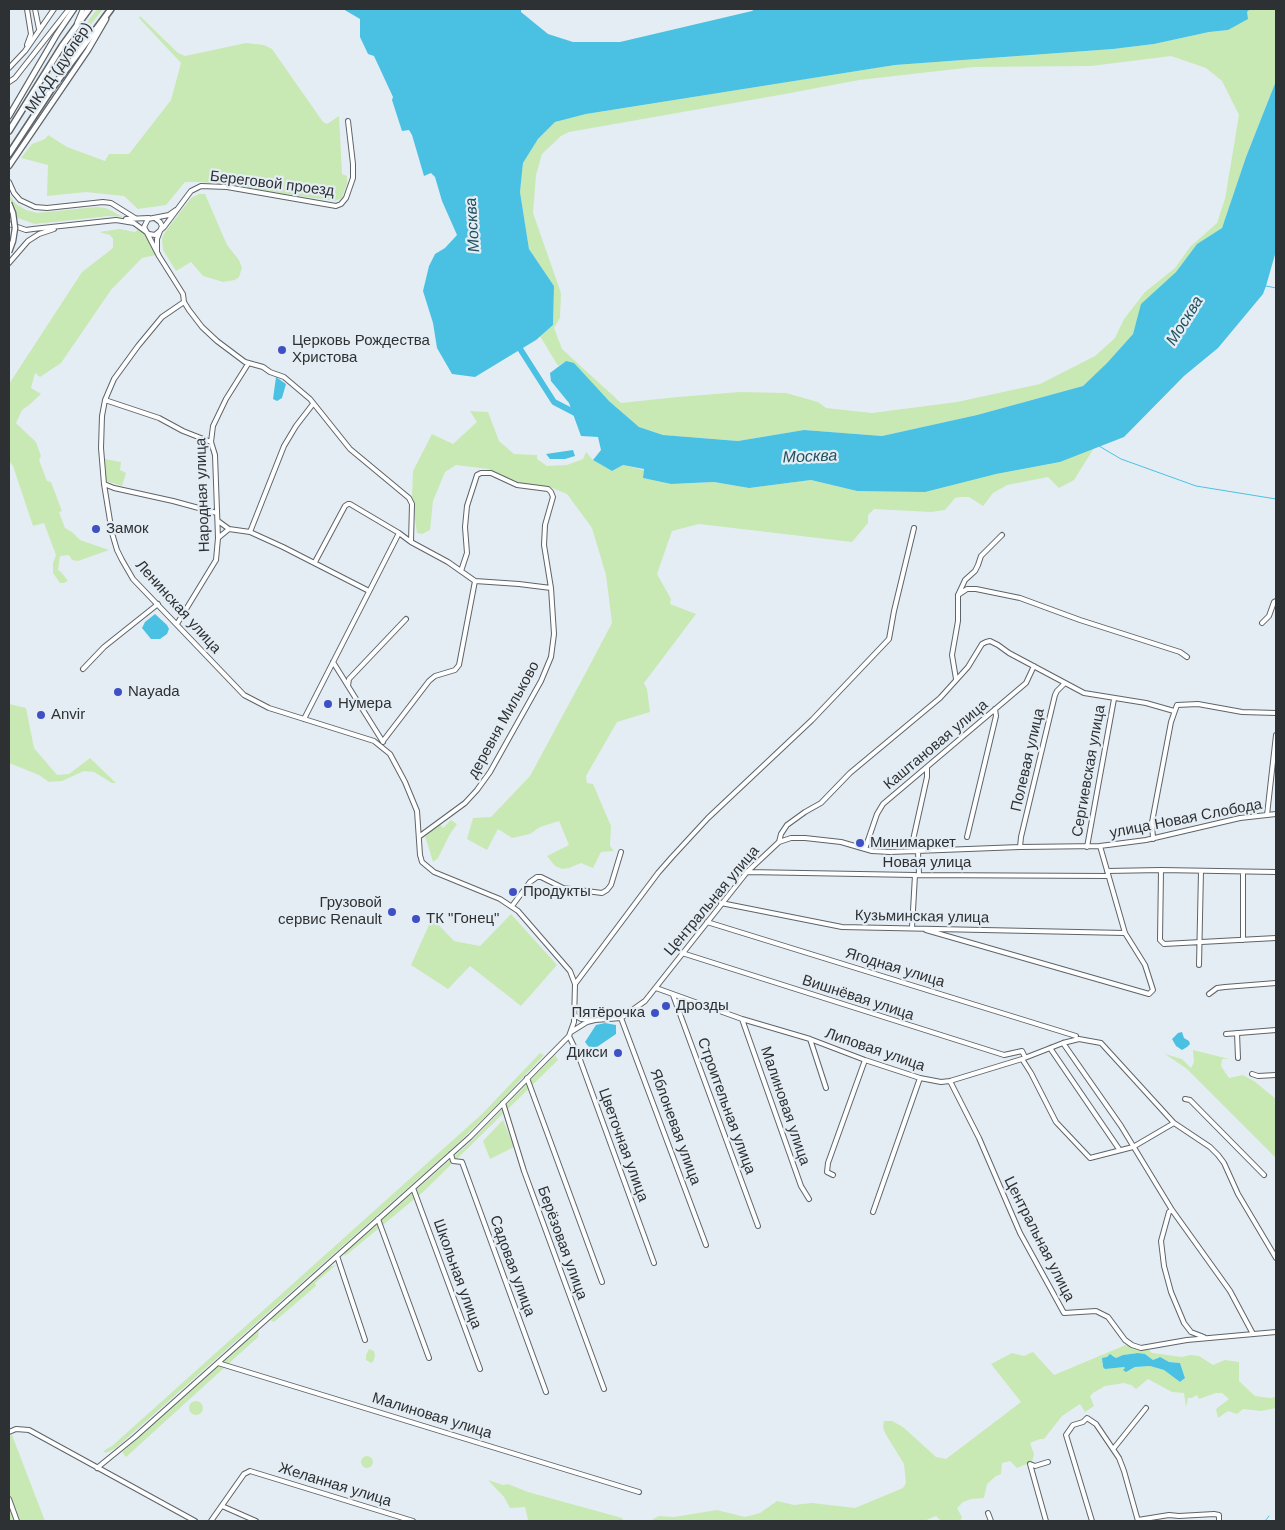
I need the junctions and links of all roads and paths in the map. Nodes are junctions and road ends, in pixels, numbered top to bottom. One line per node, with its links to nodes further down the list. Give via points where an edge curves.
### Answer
1 (27, 9): 11 (street, via 31,34)
2 (35, 9): 9 (street)
3 (54, 9): 9 (street)
4 (69, 9): 13 (street)
5 (74, 9): 14 (main road, МКАД (дублёр))
6 (83, 9): 10 (street)
7 (89, 9): 10 (highway)
8 (112, 9): 17 (highway, via 53,87); 18 (main road, МКАД (дублёр))
9 (40, 30): 11 (street)
10 (74, 30): 16 (highway)
11 (25, 51): 12 (street)
12 (9, 66)
13 (9, 82)
14 (9, 116)
15 (348, 121): 21 (street, Береговой проезд, via 353,168 346,198 341,204 336,206 201,186 191,190)
16 (9, 131)
17 (9, 154)
18 (9, 166)
19 (9, 182): 23 (street, via 20,200 35,207 103,202 111,203)
20 (9, 203): 29 (main road, bridge, via 14,228)
21 (176, 210): 22 (street, via 170,215); 27 (street)
22 (153, 218): 23 (street); 27 (street, via 160,222); 28 (street, via 145,222)
23 (137, 219): 24 (street)
24 (116, 220): 26 (street); 28 (street, via 134,223)
25 (9, 224): 26 (street, via 26,230)
26 (69, 225): 31 (street, via 33,237)
27 (161, 230): 28 (street, via 153,235); 30 (street, via 157,239)
28 (146, 231): 30 (street)
29 (9, 252)
30 (158, 253): 32 (street, via 183,294)
31 (9, 263)
32 (184, 302): 33 (street, via 202,327); 34 (street, Ленинская улица, via 162,317 138,346 114,379)
33 (250, 365): 35 (street, via 284,377); 36 (street, Народная улица, via 226,400 213,426)
34 (105, 400): 36 (street, via 158,418); 37 (street, Ленинская улица, via 101,448)
35 (313, 404): 42 (street, via 284,446); 46 (street, via 350,449 409,498 412,504)
36 (211, 442): 38 (street, Народная улица, via 215,455)
37 (104, 484): 38 (street); 54 (street, Ленинская улица, via 117,550 133,579)
38 (217, 513): 39 (street, Народная улица)
39 (218, 521): 41 (street); 45 (street, Народная улица)
40 (914, 528): 105 (street, via 889,639 812,720 678,850)
41 (229, 529): 42 (street); 45 (street)
42 (250, 532): 47 (street)
43 (399, 532): 46 (street); 47 (street, via 348,504); 51 (street)
44 (1002, 535): 52 (street, via 981,556 975,571 965,580)
45 (218, 538): 57 (street, Народная улица, via 214,564)
46 (411, 541): 48 (street)
47 (315, 562): 51 (street)
48 (461, 571): 49 (street); 50 (street, деревня Мильково, via 467,553 467,506 477,475 491,473 517,485 548,490 552,494 544,545)
49 (475, 581): 50 (street); 71 (street, via 459,665 455,670 429,681)
50 (551, 588): 76 (street, деревня Мильково, via 554,634 551,657 540,681 477,790)
51 (370, 591): 59 (street)
52 (958, 594): 58 (street, via 976,589 1020,598); 62 (street, via 958,621 952,655)
53 (1276, 602): 56 (street)
54 (158, 604): 57 (street, Ленинская улица); 61 (street, via 104,646)
55 (406, 618): 64 (street, via 349,679)
56 (1262, 623)
57 (177, 624): 69 (street, Ленинская улица, via 244,696)
58 (1187, 657)
59 (333, 662): 64 (street); 69 (street)
60 (1034, 666): 62 (street, via 990,641 982,644); 63 (street); 66 (street, Каштановая улица, via 1026,682)
61 (83, 669)
62 (956, 679): 80 (street, via 940,698 845,778 823,802 787,824)
63 (1065, 683): 65 (street, via 1084,693); 82 (street, Полевая улица, via 1055,695)
64 (349, 688): 71 (street)
65 (1114, 699): 67 (street); 83 (street, Сергиевская улица)
66 (995, 709): 73 (street, Каштановая улица); 77 (street)
67 (1174, 710): 68 (street, via 1177,705 1198,704 1242,712); 78 (street, via 1152,822)
68 (1276, 713)
69 (304, 719): 72 (street, Ленинская улица, via 374,741)
70 (1276, 735): 75 (street)
71 (383, 741): 72 (street)
72 (383, 747): 76 (street, via 397,766 413,799)
73 (927, 767): 79 (street); 84 (street, Каштановая улица, via 880,809)
74 (1276, 814): 75 (street, улица Новая Слобода)
75 (1268, 815): 78 (street, улица Новая Слобода, via 1240,818)
76 (420, 836): 95 (street, via 424,865)
77 (968, 837)
78 (1153, 839): 81 (street, улица Новая Слобода)
79 (913, 840)
80 (779, 842): 84 (street, Центральная улица, via 805,838 841,842); 89 (street, Центральная улица)
81 (1100, 846): 83 (street, Центральная улица); 92 (street)
82 (1020, 847): 83 (street, Центральная улица); 86 (street, Центральная улица)
83 (1087, 847)
84 (865, 849): 86 (street, Центральная улица)
85 (621, 852): 95 (street, via 611,885 602,893 563,888 537,877)
86 (918, 852): 93 (street)
87 (1161, 870): 88 (street, Новая улица); 92 (street, Новая улица); 102 (street, via 1161,942)
88 (1201, 871): 90 (street, Новая улица); 102 (street)
89 (747, 872): 93 (street, Новая улица); 94 (street, Центральная улица)
90 (1243, 872): 91 (street, Новая улица); 101 (street)
91 (1276, 872)
92 (1107, 874): 93 (street, Новая улица); 99 (street)
93 (917, 875): 97 (street)
94 (721, 903): 96 (street, Центральная улица); 97 (street, Кузьминская улица, via 842,927)
95 (512, 906): 105 (street, via 570,971)
96 (707, 922): 103 (street, Центральная улица); 118 (street, Ягодная улица)
97 (912, 928): 98 (street, Кузьминская улица)
98 (921, 928): 99 (street, Кузьминская улица); 99 (street, via 1149,994 1153,990 1145,965)
99 (1125, 933)
100 (1276, 938): 101 (street)
101 (1243, 940): 102 (street)
102 (1199, 942): 104 (street)
103 (682, 953): 107 (street, Центральная улица); 122 (street, Вишнёвая улица, via 994,1053 1004,1055 1022,1051)
104 (1199, 965)
105 (576, 984): 110 (street)
106 (1276, 984): 108 (street, via 1217,988)
107 (656, 988): 109 (street, Липовая улица); 111 (street, Центральная улица, via 645,1001)
108 (1209, 994)
109 (673, 995): 112 (street, Липовая улица); 144 (street, Строительная улица)
110 (574, 1016): 113 (street); 116 (street)
111 (621, 1018): 113 (street); 145 (street, Яблоневая улица)
112 (742, 1019): 119 (street, Липовая улица); 140 (street, Малиновая улица, via 801,1186)
113 (595, 1020): 116 (street)
114 (1276, 1030): 115 (street)
115 (1237, 1033): 117 (street); 123 (street)
116 (570, 1034): 127 (street); 148 (street, Цветочная улица)
117 (1226, 1034)
118 (1076, 1036)
119 (810, 1039): 124 (street, Липовая улица); 130 (street)
120 (1063, 1043): 121 (street, Липовая улица); 133 (street, Липовая улица, via 1079,1039 1101,1043); 134 (street, via 1122,1126)
121 (1050, 1048): 122 (street, Липовая улица); 135 (street)
122 (1023, 1058): 129 (street, Липовая улица); 135 (street, via 1056,1122 1090,1158)
123 (1238, 1058)
124 (865, 1060): 128 (street, Липовая улица); 137 (street, via 828,1162 827,1172)
125 (1252, 1074): 126 (street)
126 (1276, 1075)
127 (527, 1078): 132 (street); 149 (street)
128 (920, 1078): 129 (street, Липовая улица); 142 (street)
129 (950, 1081): 152 (street, Центральная улица, via 1020,1233 1064,1314 1096,1311 1108,1318 1125,1340 1141,1348)
130 (826, 1088)
131 (1185, 1099): 138 (street, via 1190,1100)
132 (503, 1103): 136 (street); 157 (street, Берёзовая улица)
133 (1174, 1123): 134 (street); 147 (street, via 1210,1147 1224,1163 1238,1194)
134 (1133, 1147): 135 (street); 141 (street)
135 (1119, 1149)
136 (451, 1154): 139 (street); 158 (street, Садовая улица, via 453,1160 462,1162)
137 (832, 1175)
138 (1264, 1175)
139 (413, 1188): 143 (street); 156 (street, Школьная улица)
140 (809, 1199)
141 (1172, 1210): 151 (street, via 1230,1291); 152 (street, via 1161,1241 1171,1292 1191,1332)
142 (873, 1212)
143 (378, 1219): 146 (street); 154 (street)
144 (758, 1226)
145 (706, 1245)
146 (337, 1256): 153 (street); 155 (street)
147 (1276, 1258)
148 (654, 1262)
149 (602, 1282)
150 (1276, 1332): 151 (street)
151 (1252, 1334): 152 (street)
152 (1220, 1337)
153 (365, 1340)
154 (429, 1358)
155 (218, 1362): 163 (street); 164 (street, Малиновая улица)
156 (480, 1369)
157 (604, 1390)
158 (546, 1392)
159 (1146, 1408): 161 (street)
160 (9, 1432): 163 (street, via 29,1430)
161 (1114, 1448): 175 (street, via 1096,1424 1087,1418 1073,1426 1066,1435); 176 (street)
162 (1048, 1462): 174 (street, via 1035,1466 1030,1464)
163 (97, 1468): 169 (street)
164 (639, 1492)
165 (9, 1499): 168 (street)
166 (222, 1506): 170 (street); 171 (street); 172 (street, Желанная улица, via 244,1474 250,1471)
167 (988, 1513): 173 (street)
168 (17, 1521)
169 (195, 1521)
170 (211, 1521)
171 (256, 1521)
172 (413, 1521)
173 (990, 1521)
174 (1046, 1521)
175 (1092, 1521)
176 (1138, 1521): 177 (street, via 1169,1515 1219,1515)
177 (1219, 1521)

